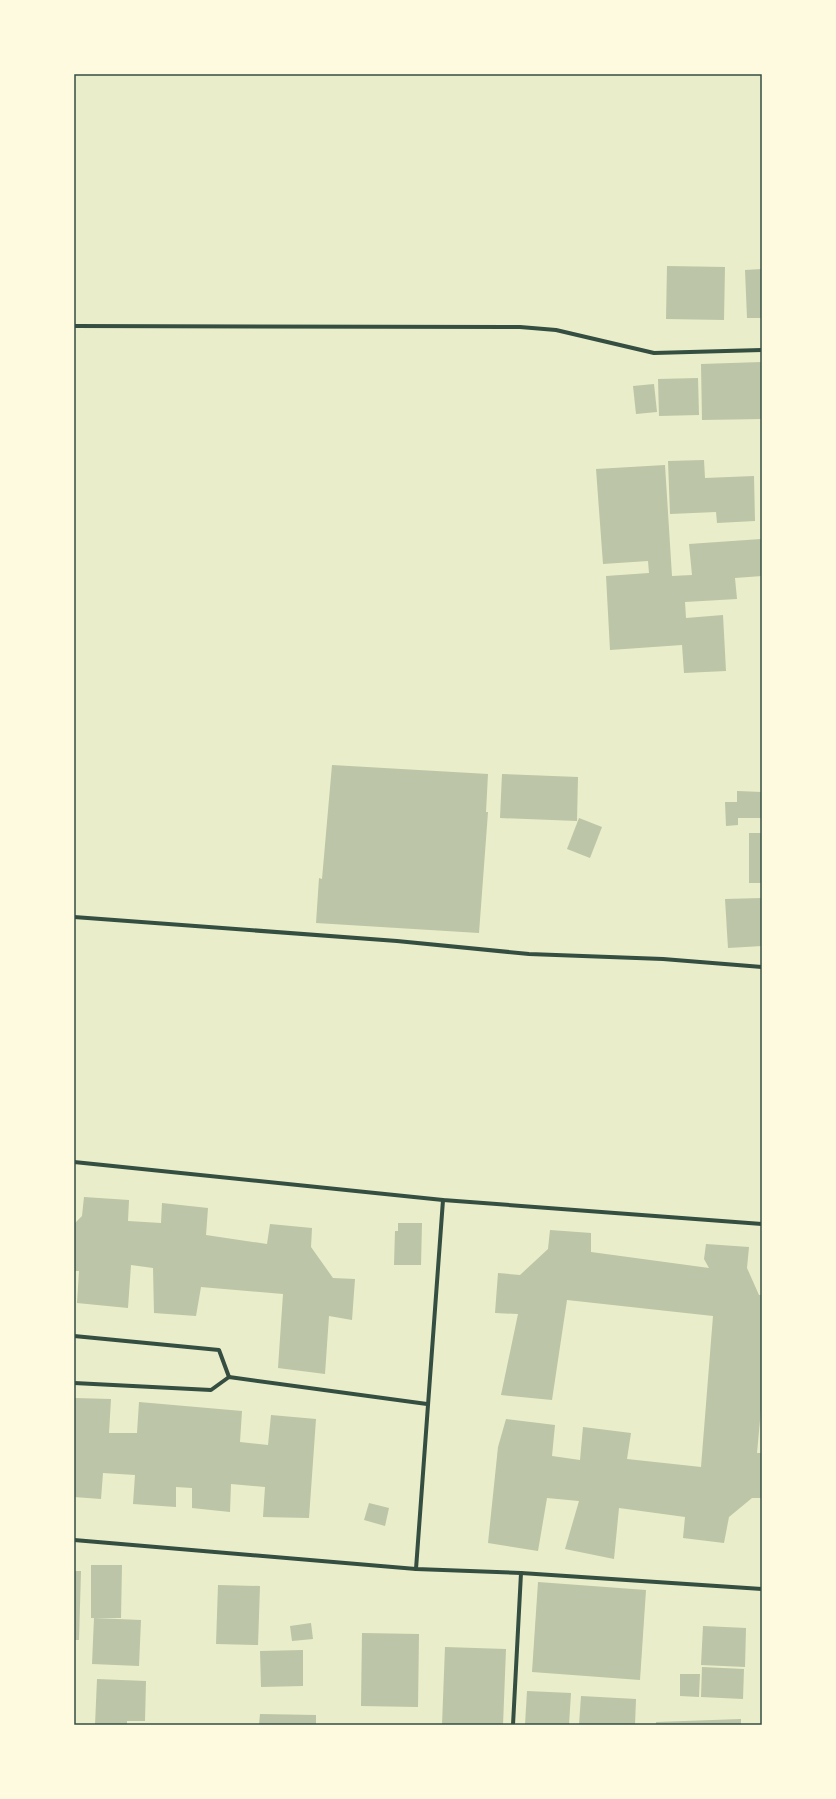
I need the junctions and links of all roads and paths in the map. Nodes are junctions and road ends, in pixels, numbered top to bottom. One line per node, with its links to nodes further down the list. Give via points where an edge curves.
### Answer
1 (74, 326): 2 (street, via 520,327 556,330 654,353)
2 (762, 350)
3 (74, 917): 4 (street, via 396,941 529,954 663,959)
4 (762, 967)
5 (74, 1162): 6 (street)
6 (443, 1200): 7 (street); 11 (street)
7 (762, 1224)
8 (74, 1336): 9 (street, via 219,1350)
9 (229, 1377): 10 (street, via 211,1390); 11 (street)
10 (74, 1383)
11 (427, 1404): 13 (street)
12 (74, 1540): 13 (street)
13 (416, 1570): 14 (street)
14 (521, 1573): 15 (street); 16 (street)
15 (762, 1590)
16 (513, 1725)

